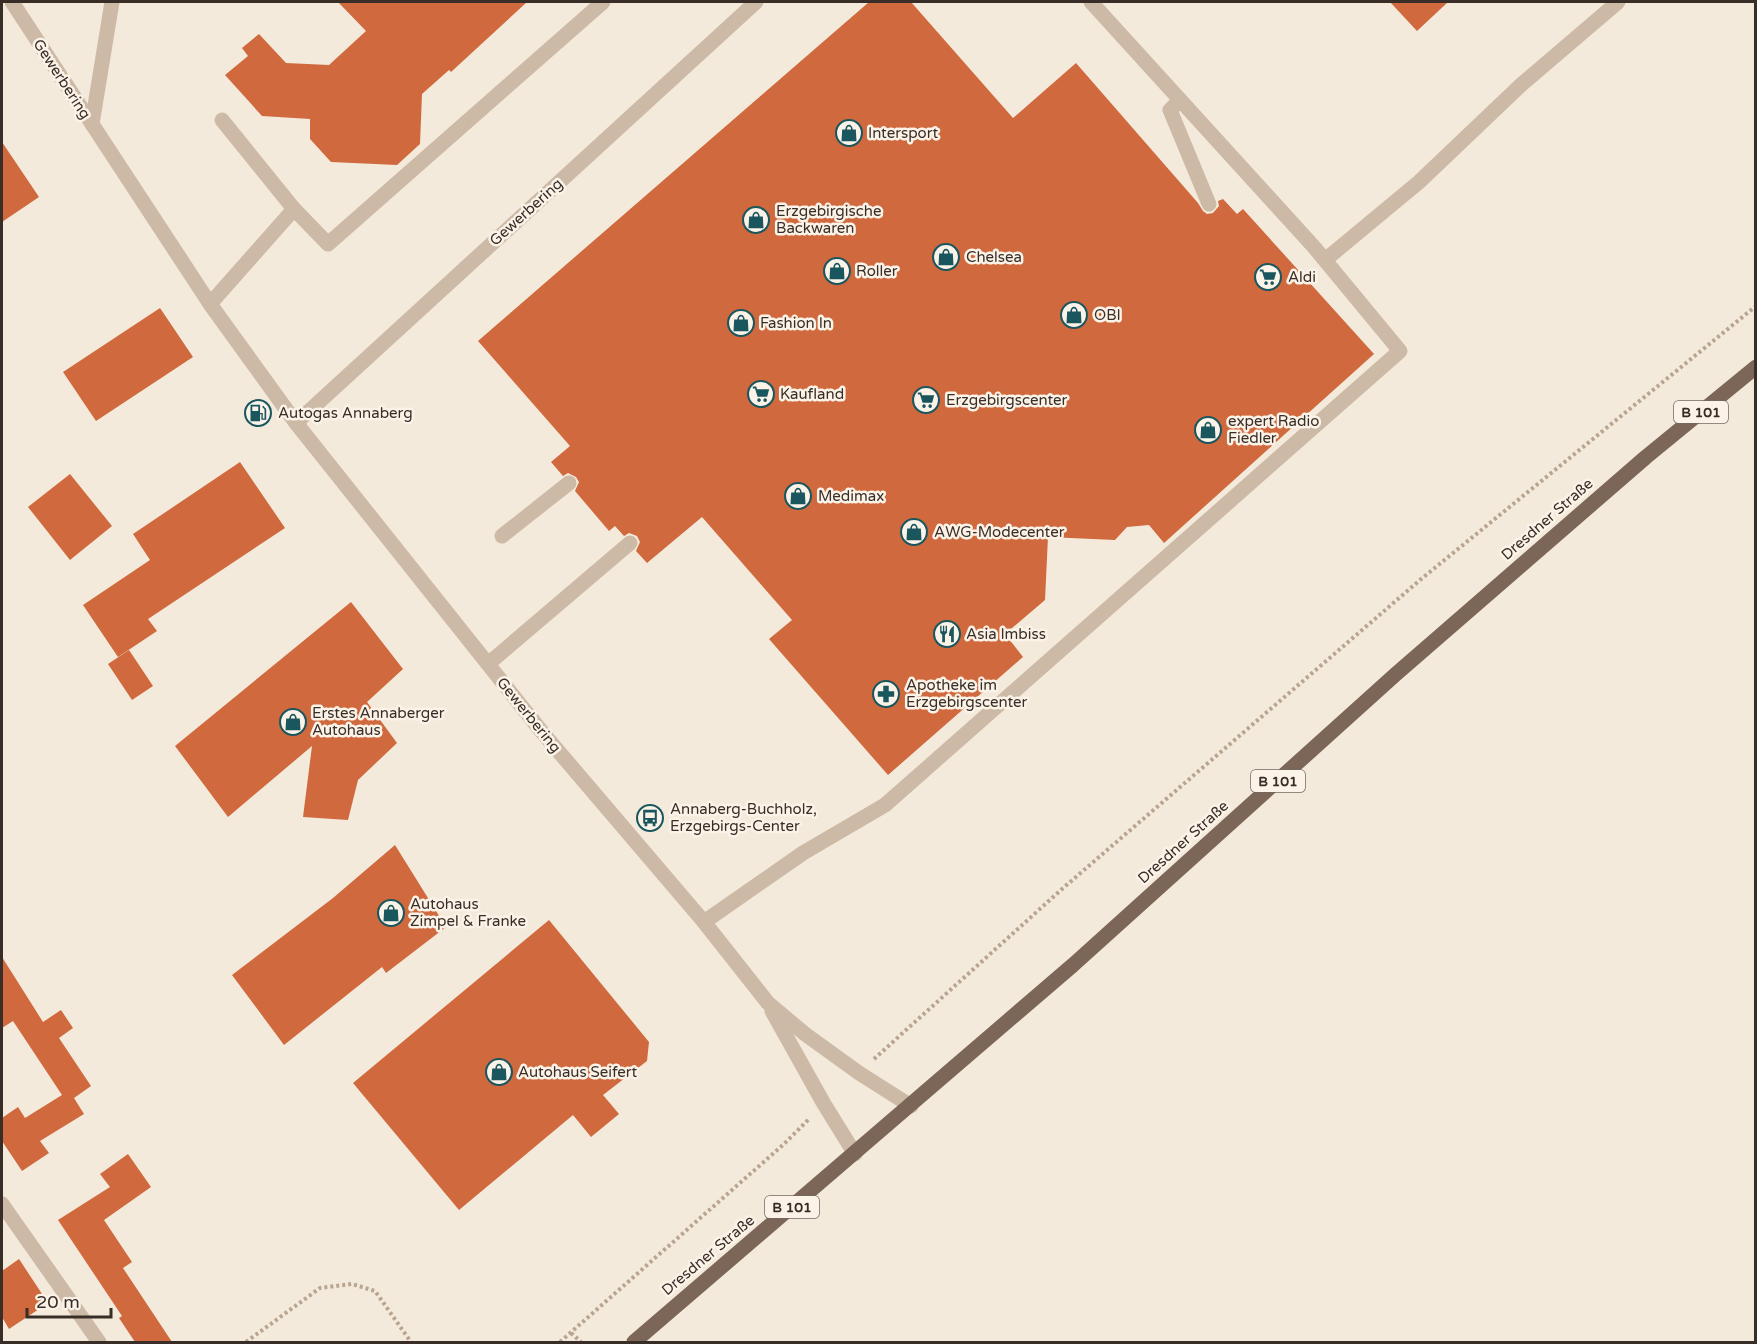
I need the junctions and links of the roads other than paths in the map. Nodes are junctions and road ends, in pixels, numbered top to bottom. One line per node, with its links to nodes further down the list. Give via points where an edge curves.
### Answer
1 (12, 2): 9 (street, Gewerbering)
2 (112, 2): 9 (street)
3 (603, 2): 11 (street, via 328,244)
4 (756, 2): 15 (street, Gewerbering)
5 (1091, 2): 7 (street)
6 (1618, 2): 12 (street, via 1522,84 1419,182)
7 (1180, 100): 10 (street, via 1170,110); 12 (street)
8 (222, 120): 11 (street)
9 (92, 124): 13 (street, Gewerbering)
10 (1209, 204)
11 (294, 208): 13 (street)
12 (1324, 260): 20 (street, via 1400,351 885,805 803,853)
13 (210, 304): 15 (street, Gewerbering)
14 (1755, 367): 22 (main road, Dresdner Straße / B 101, via 1637,464 1396,675)
15 (296, 423): 19 (street, Gewerbering)
16 (569, 483): 17 (street)
17 (502, 536)
18 (630, 543): 19 (street)
19 (488, 664): 20 (street, Gewerbering)
20 (704, 922): 21 (street, Gewerbering)
21 (768, 1003): 22 (street, Gewerbering, via 859,1073); 23 (street, Gewerbering)
22 (911, 1106): 23 (main road, Dresdner Straße / B 101)
23 (855, 1154): 26 (main road, Dresdner Straße / B 101)
24 (2, 1204): 25 (street)
25 (99, 1342)
26 (634, 1342)

